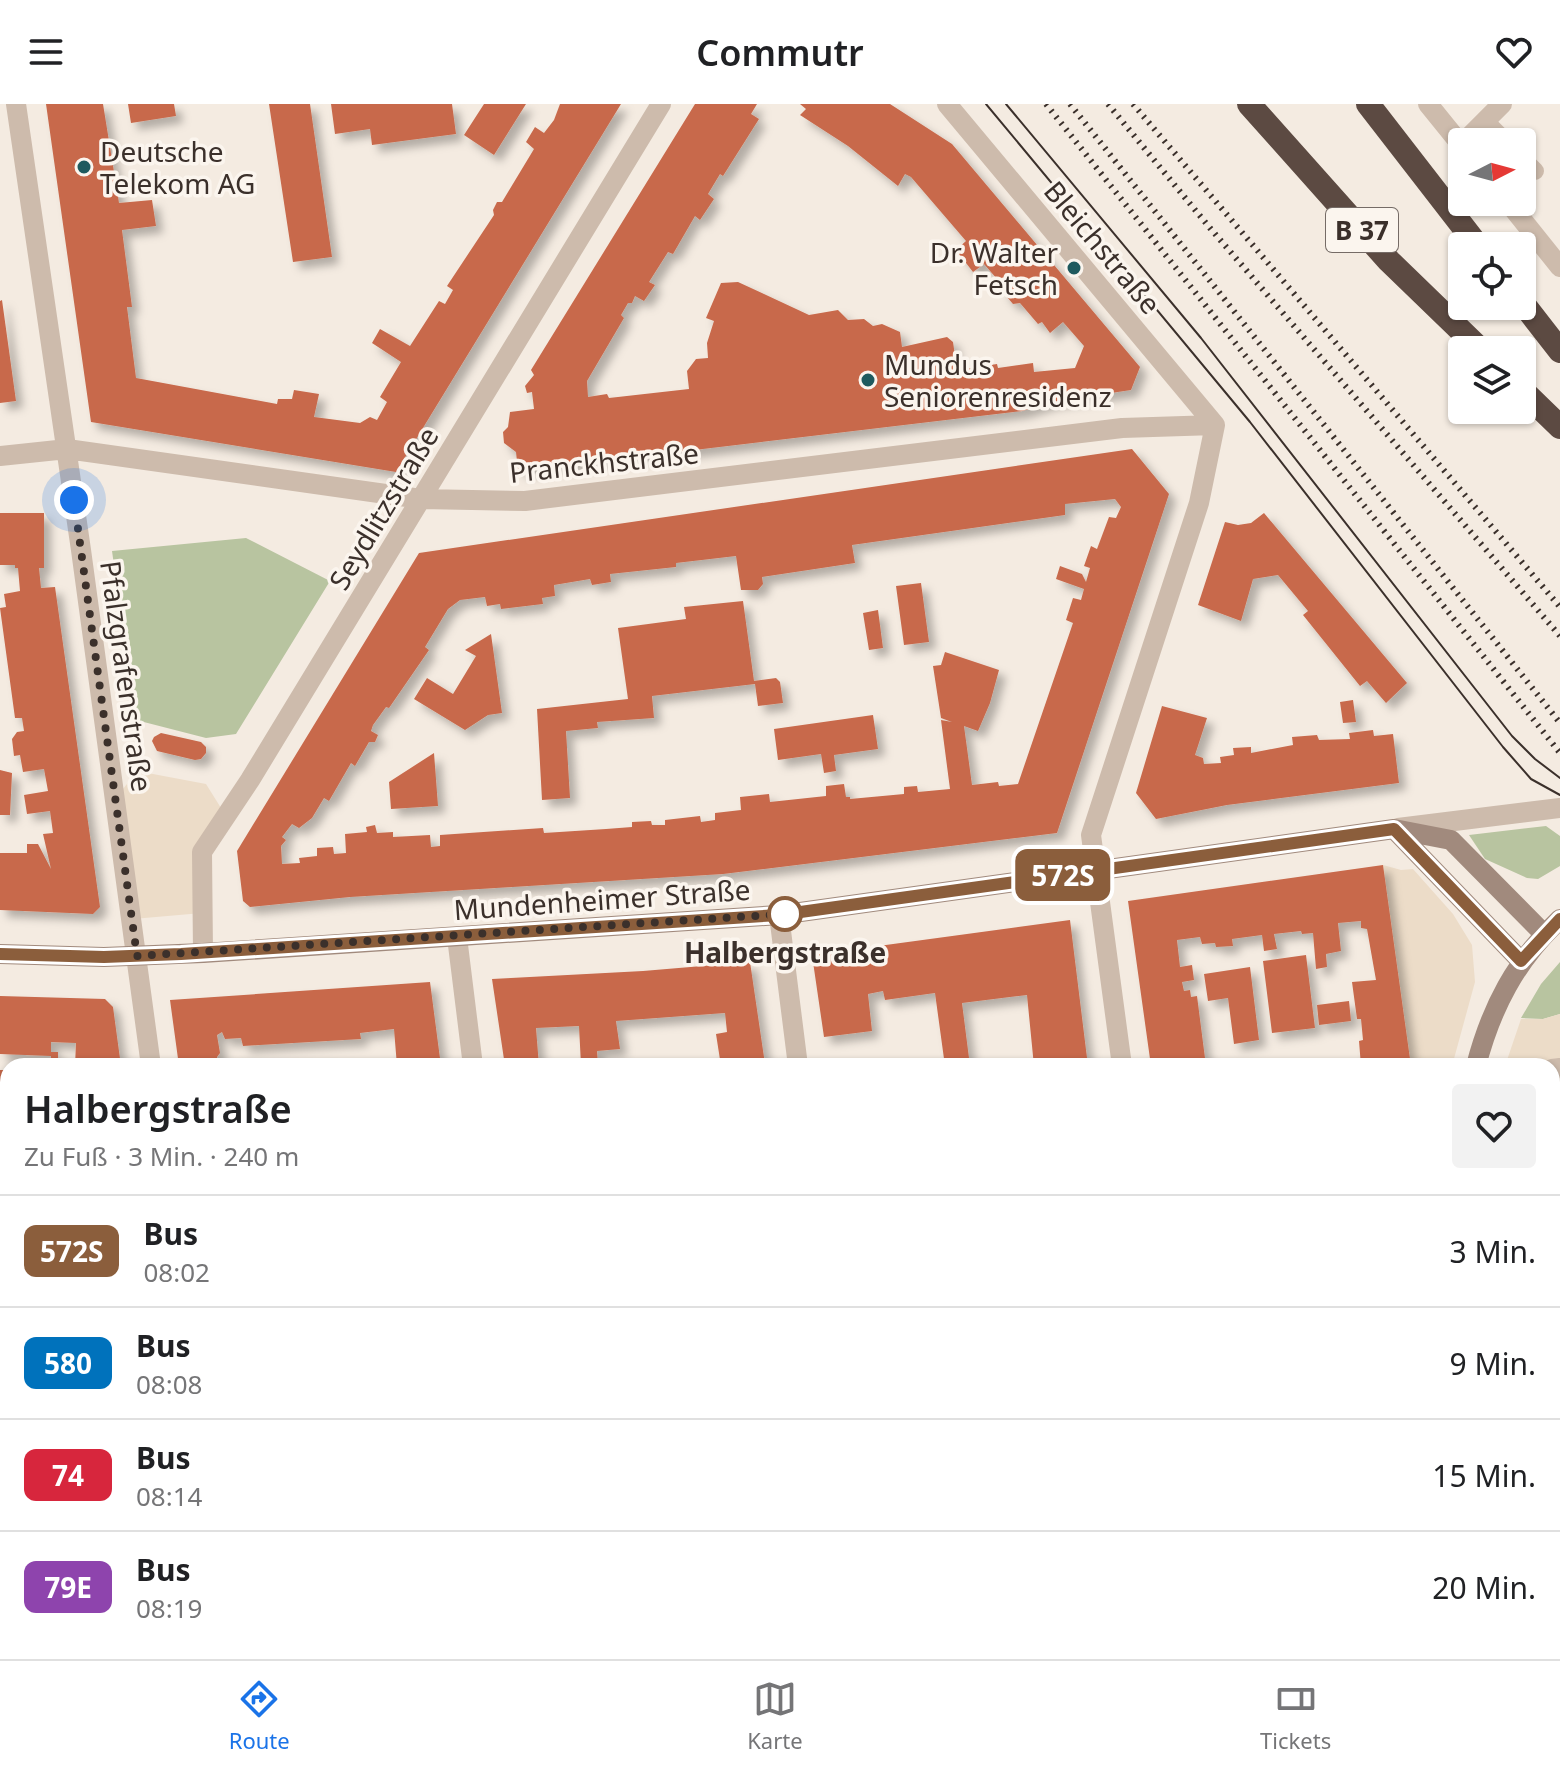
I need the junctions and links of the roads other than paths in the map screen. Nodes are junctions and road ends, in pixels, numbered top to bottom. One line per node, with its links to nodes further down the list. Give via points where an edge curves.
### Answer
1 (16, 104): 21 (street, Pfalzgrafenstraße)
2 (661, 104): 23 (street, Seydlitzstraße)
3 (947, 104): 19 (street, Bleichstraße)
4 (1249, 104): 16 (highway, B 37, via 1389,261)
5 (1368, 104): 13 (highway)
6 (1428, 104): 9 (street)
7 (1502, 104): 8 (street)
8 (1485, 121): 10 (street); 11 (lane)
9 (1448, 128)
10 (1478, 128)
11 (1492, 128)
12 (1519, 216): 14 (street)
13 (1467, 232)
14 (1560, 267)
15 (1536, 320): 17 (highway)
16 (1467, 336)
17 (1560, 351)
18 (1536, 404): 20 (highway)
19 (1215, 425): 23 (street, Pranckhstraße, via 1122,428 525,501); 26 (street, via 1199,503 1091,835)
20 (1560, 427)
21 (67, 449): 22 (street, Pranckhstraße); 23 (street, Pranckhstraße); 33 (street, Pfalzgrafenstraße)
22 (0, 456)
23 (421, 499): 31 (street, Seydlitzstraße, via 202,852)
24 (1560, 808): 25 (street)
25 (1394, 829): 26 (street, Mundenheimer Straße); 29 (street, Mundenheimer Straße, via 1451,840); 34 (street)
26 (1094, 871): 27 (street, Mundenheimer Straße); 38 (street)
27 (779, 915): 30 (street, Mundenheimer Straße); 37 (street)
28 (1560, 919): 29 (street)
29 (1544, 934): 34 (street)
30 (457, 937): 31 (street, Mundenheimer Straße); 36 (street)
31 (203, 953): 33 (street, Mundenheimer Straße)
32 (0, 954): 33 (street, Mundenheimer Straße)
33 (137, 956): 35 (street, Pfalzgrafenstraße)
34 (1521, 961): 39 (street, via 1489,1019)
35 (150, 1058)
36 (472, 1058)
37 (797, 1058)
38 (1121, 1058)
39 (1478, 1058)

